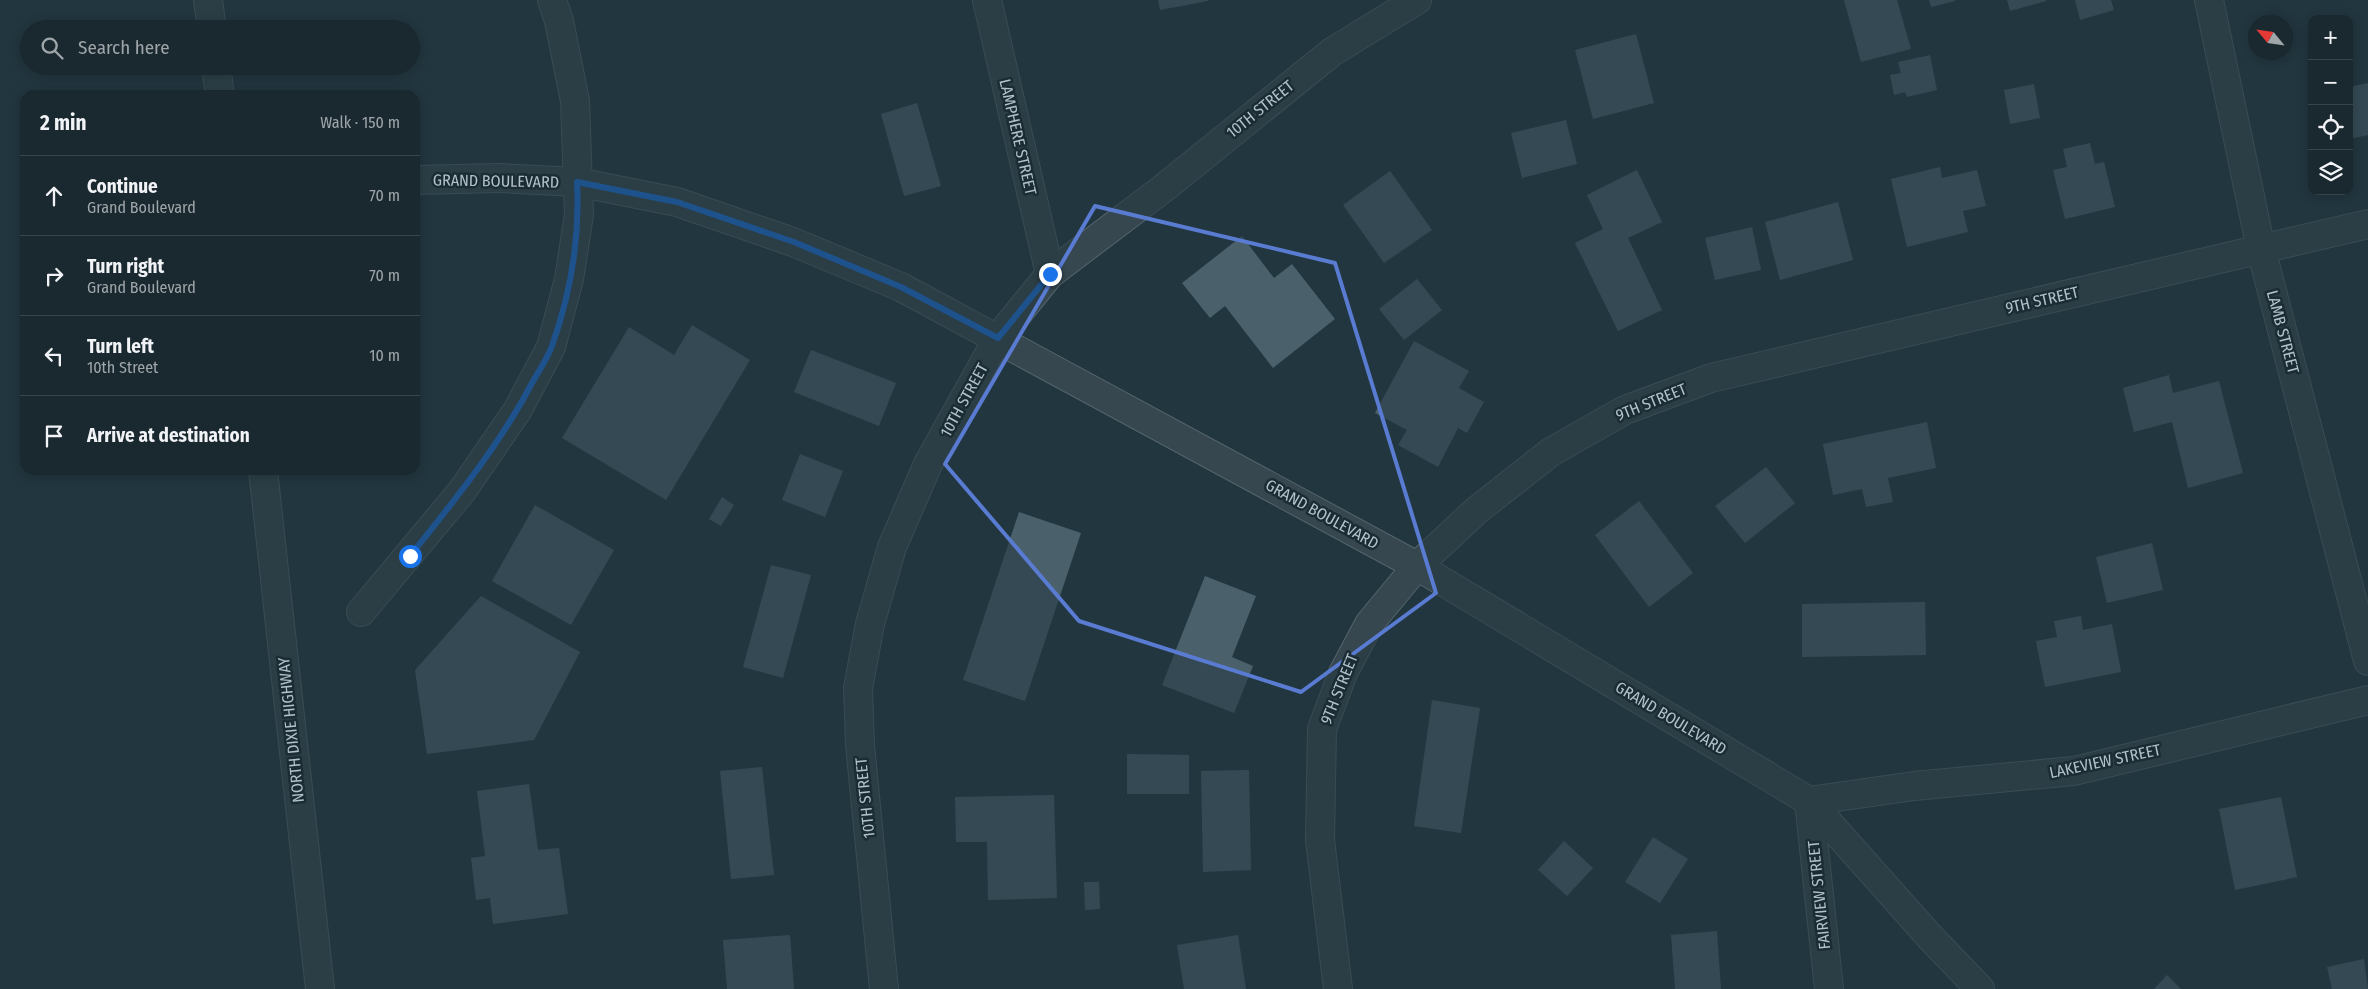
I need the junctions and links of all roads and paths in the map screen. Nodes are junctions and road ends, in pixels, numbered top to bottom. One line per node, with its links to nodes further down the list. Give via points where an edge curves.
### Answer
1 (208, 0): 6 (street)
2 (552, 0): 10 (street, GRAND BOULEVARD, via 575,101)
3 (987, 0): 13 (street, LAMPHERE STREET)
4 (1417, 0): 13 (street, 10TH STREET, via 1332,52)
5 (2209, 0): 12 (street, LAMB STREET)
6 (211, 20)
7 (217, 75): 8 (street)
8 (219, 90)
9 (420, 180): 10 (street, GRAND BOULEVARD, via 499,178)
10 (577, 182): 14 (street, GRAND BOULEVARD, via 677,202 794,242 901,287); 17 (street, GRAND BOULEVARD, via 579,215 569,279 551,347 517,411 462,491)
11 (2368, 224): 12 (street, 9TH STREET)
12 (2261, 249): 16 (street, 9TH STREET, via 1711,378 1625,410 1551,452 1477,510); 18 (street, LAMB STREET)
13 (1050, 274): 14 (street, 10TH STREET)
14 (998, 338): 16 (street, GRAND BOULEVARD); 22 (street, 10TH STREET, via 928,464 892,547 870,624 858,688 860,745)
15 (264, 475): 21 (street, NORTH DIXIE HIGHWAY)
16 (1417, 566): 20 (street, GRAND BOULEVARD); 23 (street, 9TH STREET, via 1369,624 1343,673 1322,729 1320,840)
17 (360, 612)
18 (2368, 661)
19 (2368, 700): 20 (street, LAKEVIEW STREET, via 2074,771)
20 (1809, 800): 24 (street, FAIRVIEW STREET); 25 (street, GRAND BOULEVARD)
21 (320, 989)
22 (884, 989)
23 (1338, 989)
24 (1829, 989)
25 (1980, 989)

